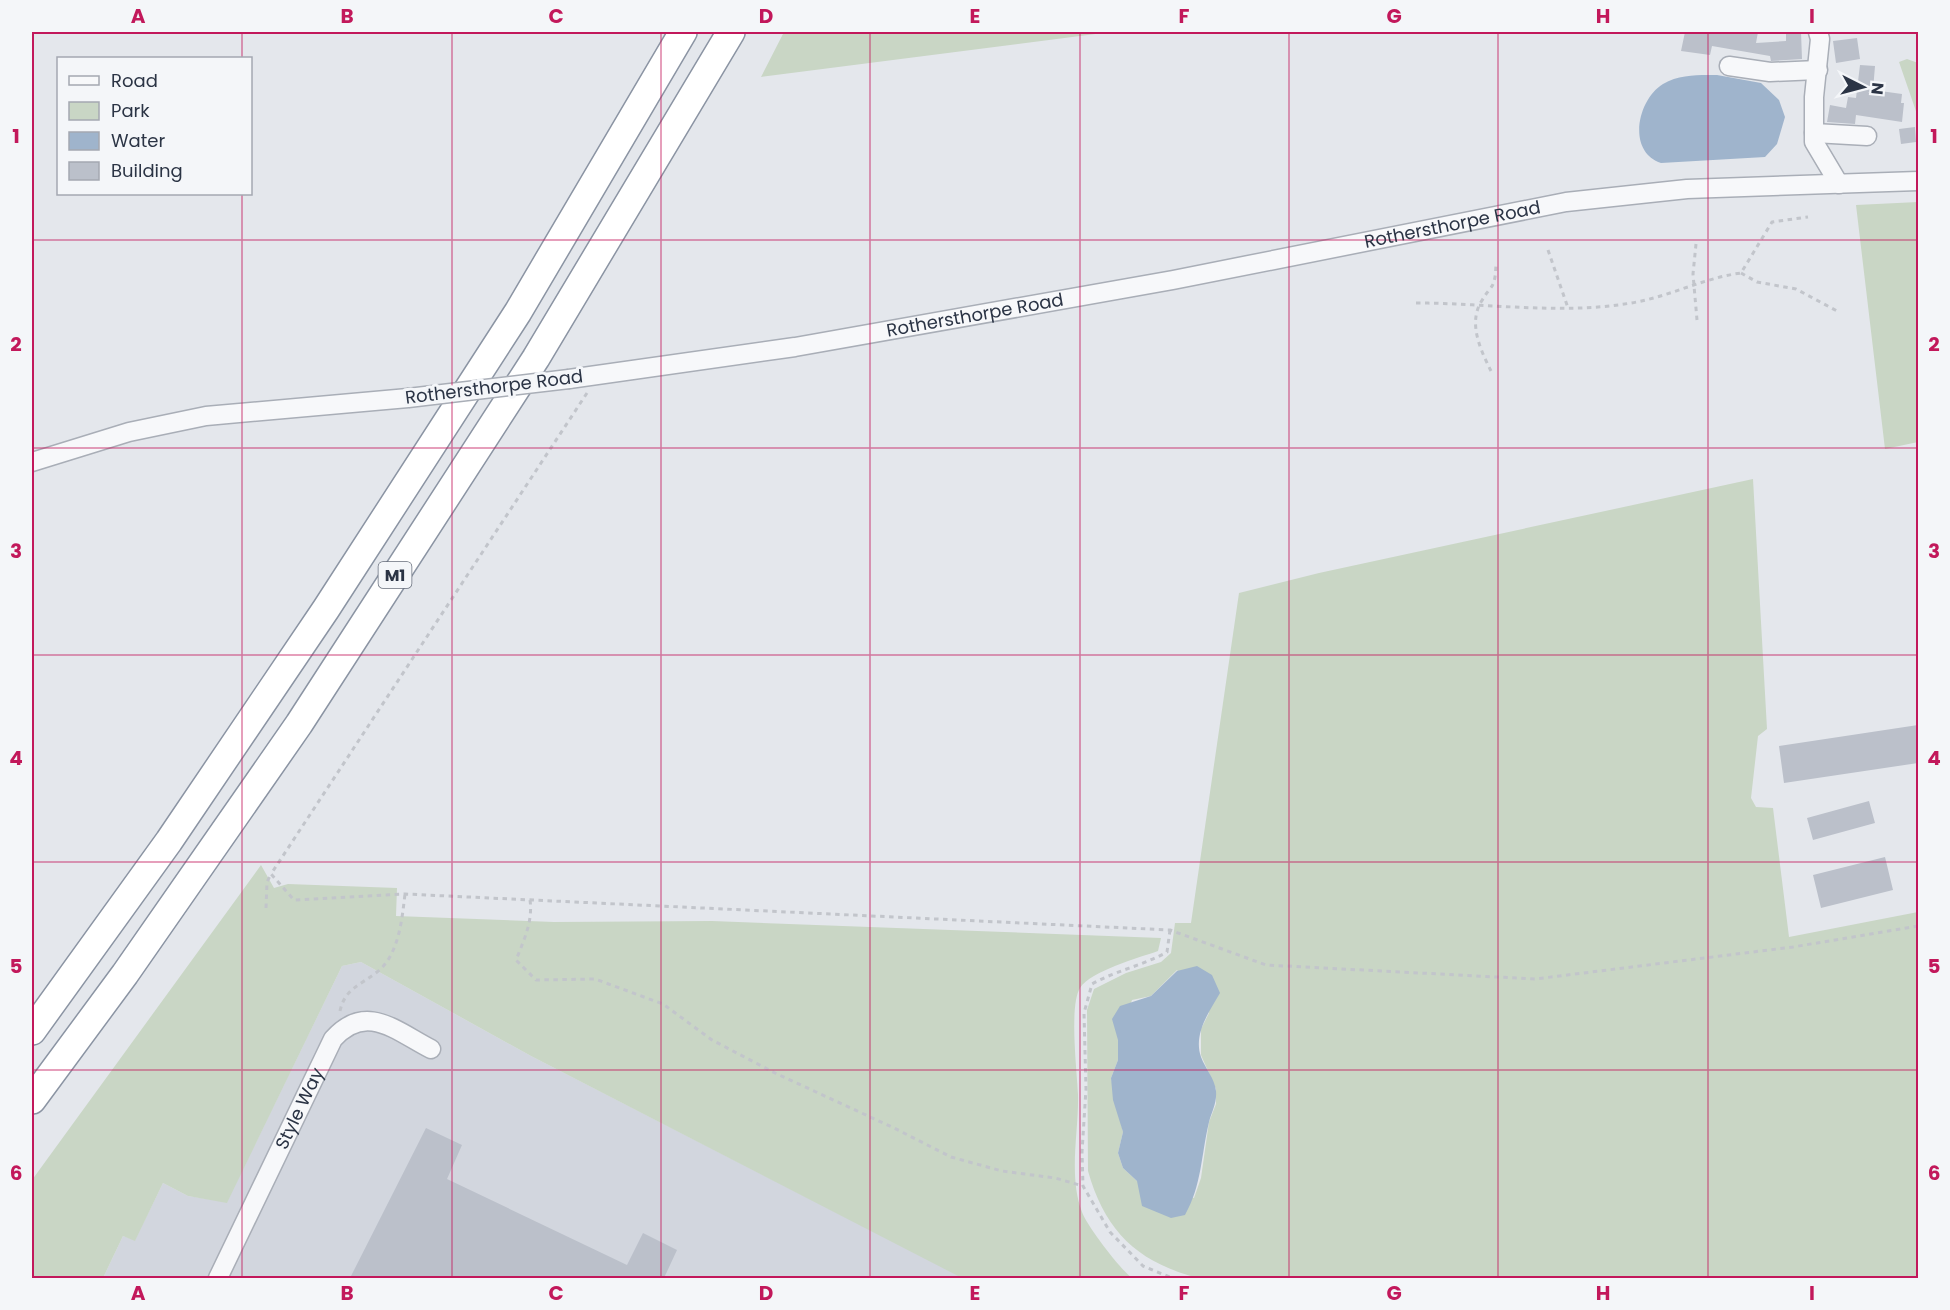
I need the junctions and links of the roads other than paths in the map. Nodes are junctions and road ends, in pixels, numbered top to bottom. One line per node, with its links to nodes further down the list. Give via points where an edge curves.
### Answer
1 (683, 32): 11 (highway, M1, via 518,312 326,609 169,841)
2 (731, 32): 13 (highway, M1, via 536,358 298,724 125,974)
3 (1818, 32): 5 (street)
4 (1729, 66): 5 (street, via 1770,72)
5 (1818, 70): 6 (street)
6 (1814, 133): 7 (street); 9 (street, via 1814,142)
7 (1867, 136)
8 (1918, 181): 9 (street, Rothersthorpe Road)
9 (1839, 184): 10 (street, Rothersthorpe Road, bridge, via 1687,189 1566,202 1137,286 795,347 408,398 206,416 129,432)
10 (32, 462)
11 (32, 1031)
12 (431, 1049): 14 (street, Style Way, via 368,1020 352,1022 333,1039)
13 (32, 1100)
14 (218, 1278)

